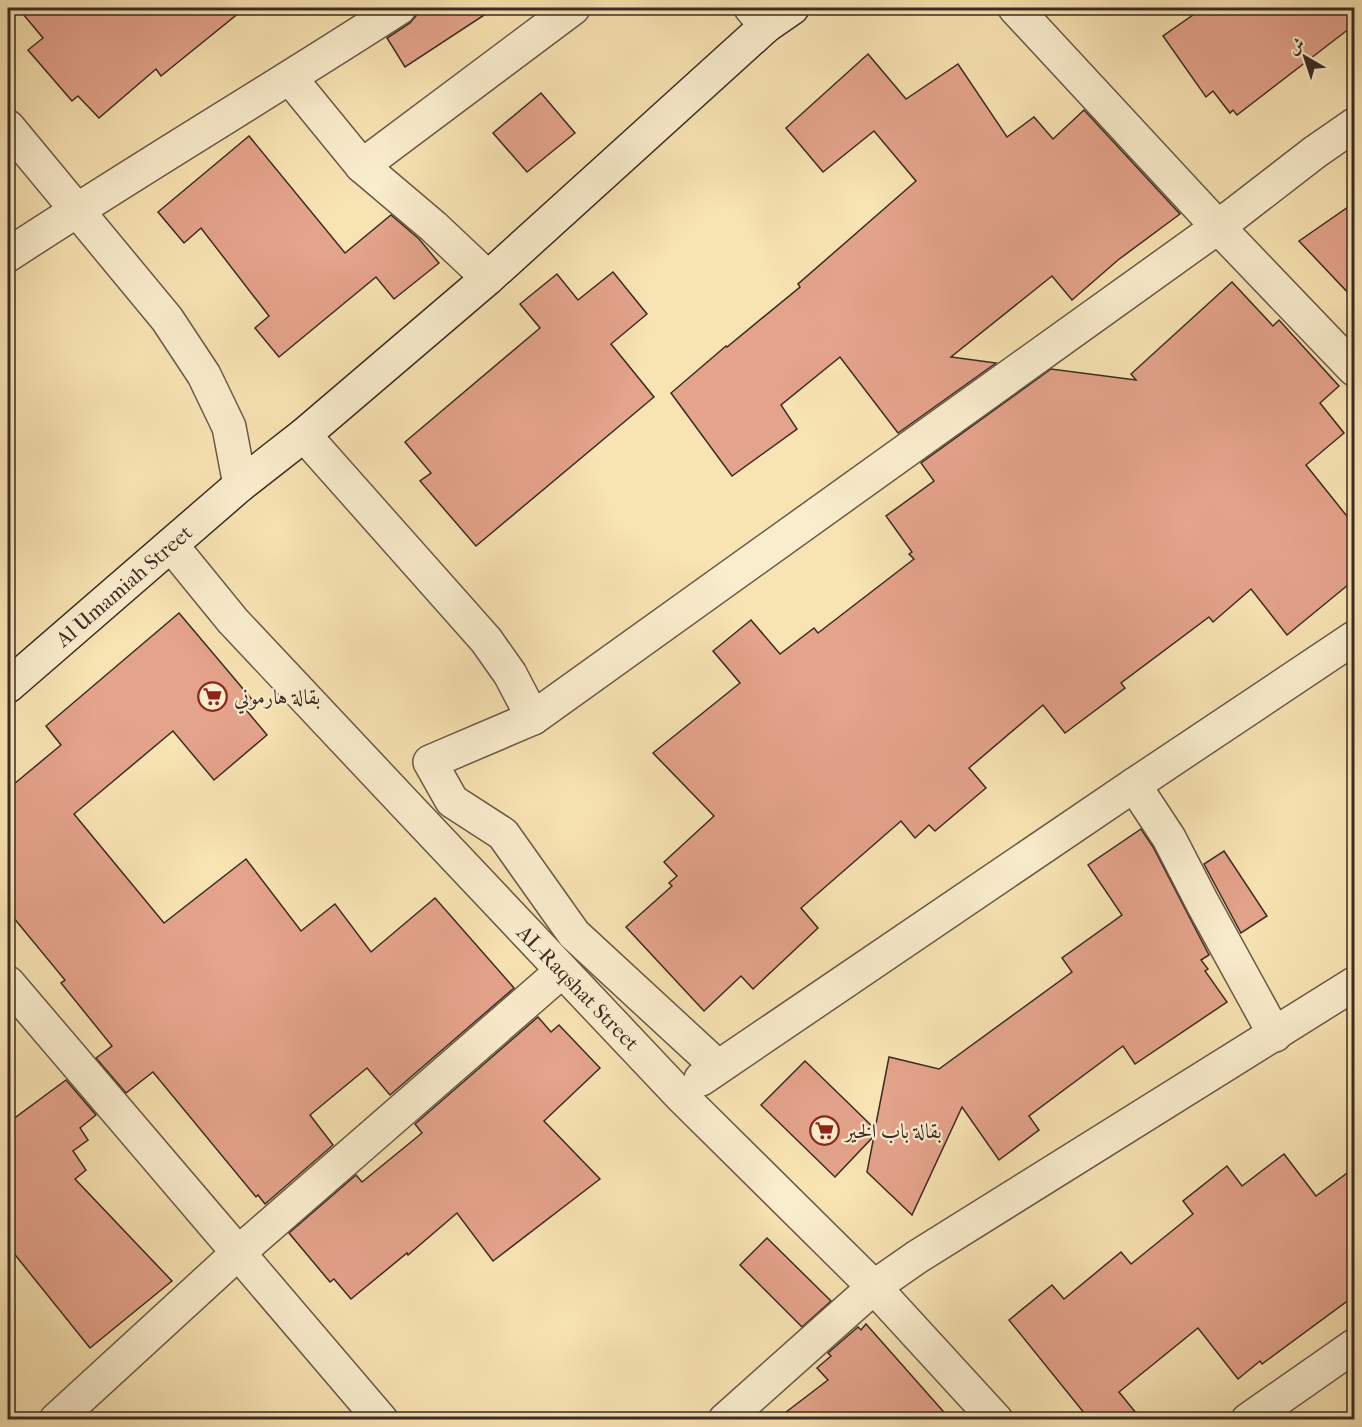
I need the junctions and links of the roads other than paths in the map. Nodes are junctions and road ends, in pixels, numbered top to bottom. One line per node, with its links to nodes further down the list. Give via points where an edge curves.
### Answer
1 (399, 8): 6 (street)
2 (573, 8): 9 (street)
3 (792, 8): 5 (street, Al Umamiah Street)
4 (1015, 8): 11 (street)
5 (759, 17): 13 (street, Al Umamiah Street)
6 (290, 78): 9 (street); 10 (street)
7 (1354, 125): 11 (street)
8 (8, 127): 10 (street)
9 (362, 166): 13 (street)
10 (76, 210): 12 (street); 16 (street, via 167,320 204,375 229,427)
11 (1218, 227): 14 (street); 20 (street)
12 (8, 255)
13 (488, 279): 15 (street, Al Umamiah Street)
14 (1354, 369)
15 (304, 435): 16 (street, Al Umamiah Street); 20 (street, via 486,640 510,674)
16 (240, 485): 17 (street, Al Umamiah Street)
17 (171, 545): 19 (street, Al Umamiah Street); 22 (street, AL-Raqshat Street, via 233,621)
18 (1354, 638): 21 (street)
19 (8, 686)
20 (533, 718): 26 (street, via 430,762 452,801 503,834 574,934)
21 (1134, 785): 25 (street, via 1169,838); 26 (street)
22 (562, 971): 27 (street, AL-Raqshat Street); 28 (street)
23 (8, 983): 28 (street)
24 (1354, 984): 25 (street)
25 (1275, 1035): 29 (street)
26 (718, 1067): 27 (street)
27 (680, 1095): 29 (street, AL-Raqshat Street)
28 (238, 1253): 31 (street); 32 (street)
29 (874, 1287): 33 (street); 34 (street, AL-Raqshat Street)
30 (1354, 1346): 35 (street)
31 (56, 1419)
32 (381, 1419)
33 (725, 1419)
34 (996, 1419)
35 (1248, 1419)

